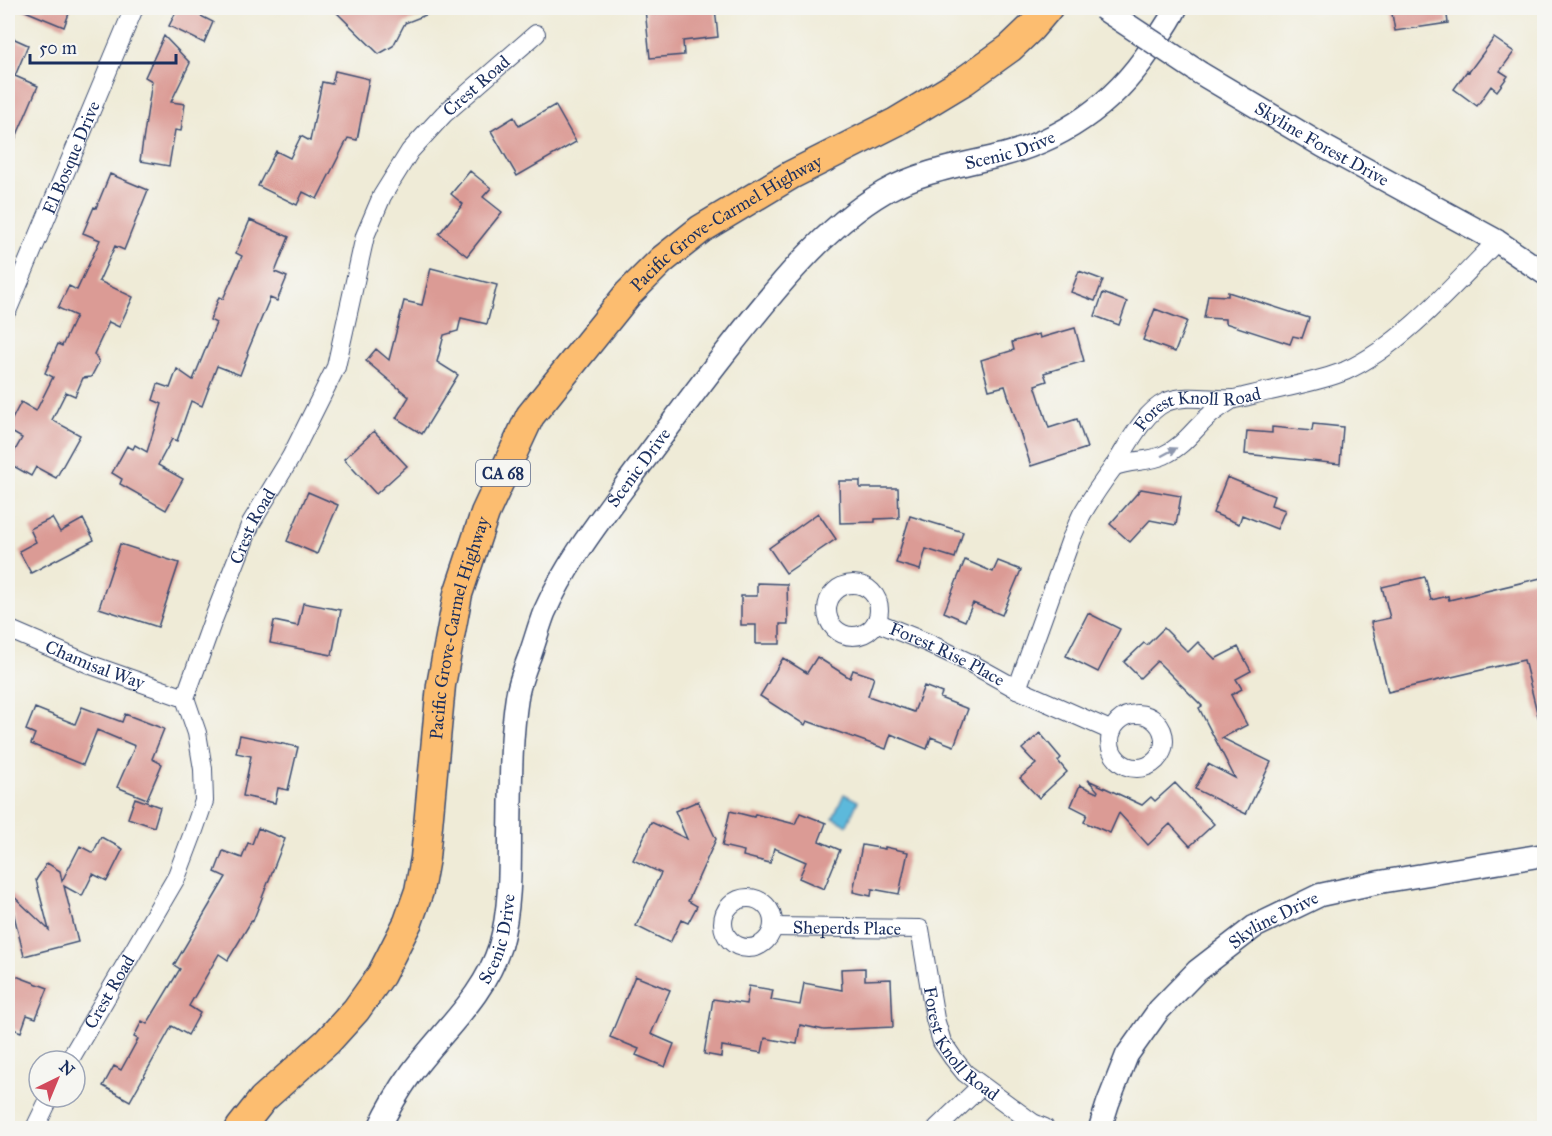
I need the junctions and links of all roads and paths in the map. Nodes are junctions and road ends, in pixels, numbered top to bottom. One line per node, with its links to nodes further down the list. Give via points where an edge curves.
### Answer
1 (134, 8): 8 (street, El Bosque Drive)
2 (1048, 8): 23 (main road, Pacific Grove-Carmel Highway / CA 68, via 1010,48 964,81 701,229 628,294 530,416 484,513 458,594 441,685 425,858 408,922 381,975 356,1010 327,1042 263,1099)
3 (1102, 8): 6 (street, Skyline Forest Drive, bridge, via 1200,73 1323,146)
4 (1176, 8): 24 (street, Scenic Drive, via 1150,51 1113,95 1061,134 1006,154 919,176 884,192 827,236 730,346 590,535 544,614 518,692 512,739 510,879 500,944 477,993 412,1072)
5 (536, 34): 14 (street, Crest Road, via 444,114 410,150 382,196 365,236 336,367 291,457 251,523)
6 (1497, 241): 7 (street, Skyline Forest Drive); 9 (street, Forest Knoll Road, via 1433,306 1365,360 1318,380)
7 (1545, 273)
8 (8, 309)
9 (1233, 399): 10 (street, one-way to 9, via 1170,452); 10 (street, Forest Knoll Road, via 1167,401 1143,423)
10 (1113, 467): 13 (street, Forest Knoll Road, via 1071,539)
11 (876, 622): 13 (street, Forest Rise Place, via 928,643)
12 (8, 630): 14 (street, Chamisal Way)
13 (1017, 689): 15 (street, Forest Rise Place)
14 (185, 698): 19 (street, Crest Road, via 197,733 204,801 176,878)
15 (1112, 730)
16 (1545, 855): 27 (street, Skyline Drive, via 1320,895 1254,927 1197,971 1159,1010 1127,1055)
17 (773, 927): 18 (street, Sheperds Place)
18 (920, 928): 20 (street, Forest Knoll Road, via 942,1042)
19 (76, 1049)
20 (981, 1086): 25 (street); 26 (street, Forest Knoll Road)
21 (44, 1109): 22 (street)
22 (35, 1128)
23 (240, 1128)
24 (379, 1128)
25 (937, 1128)
26 (1044, 1128)
27 (1100, 1128)

